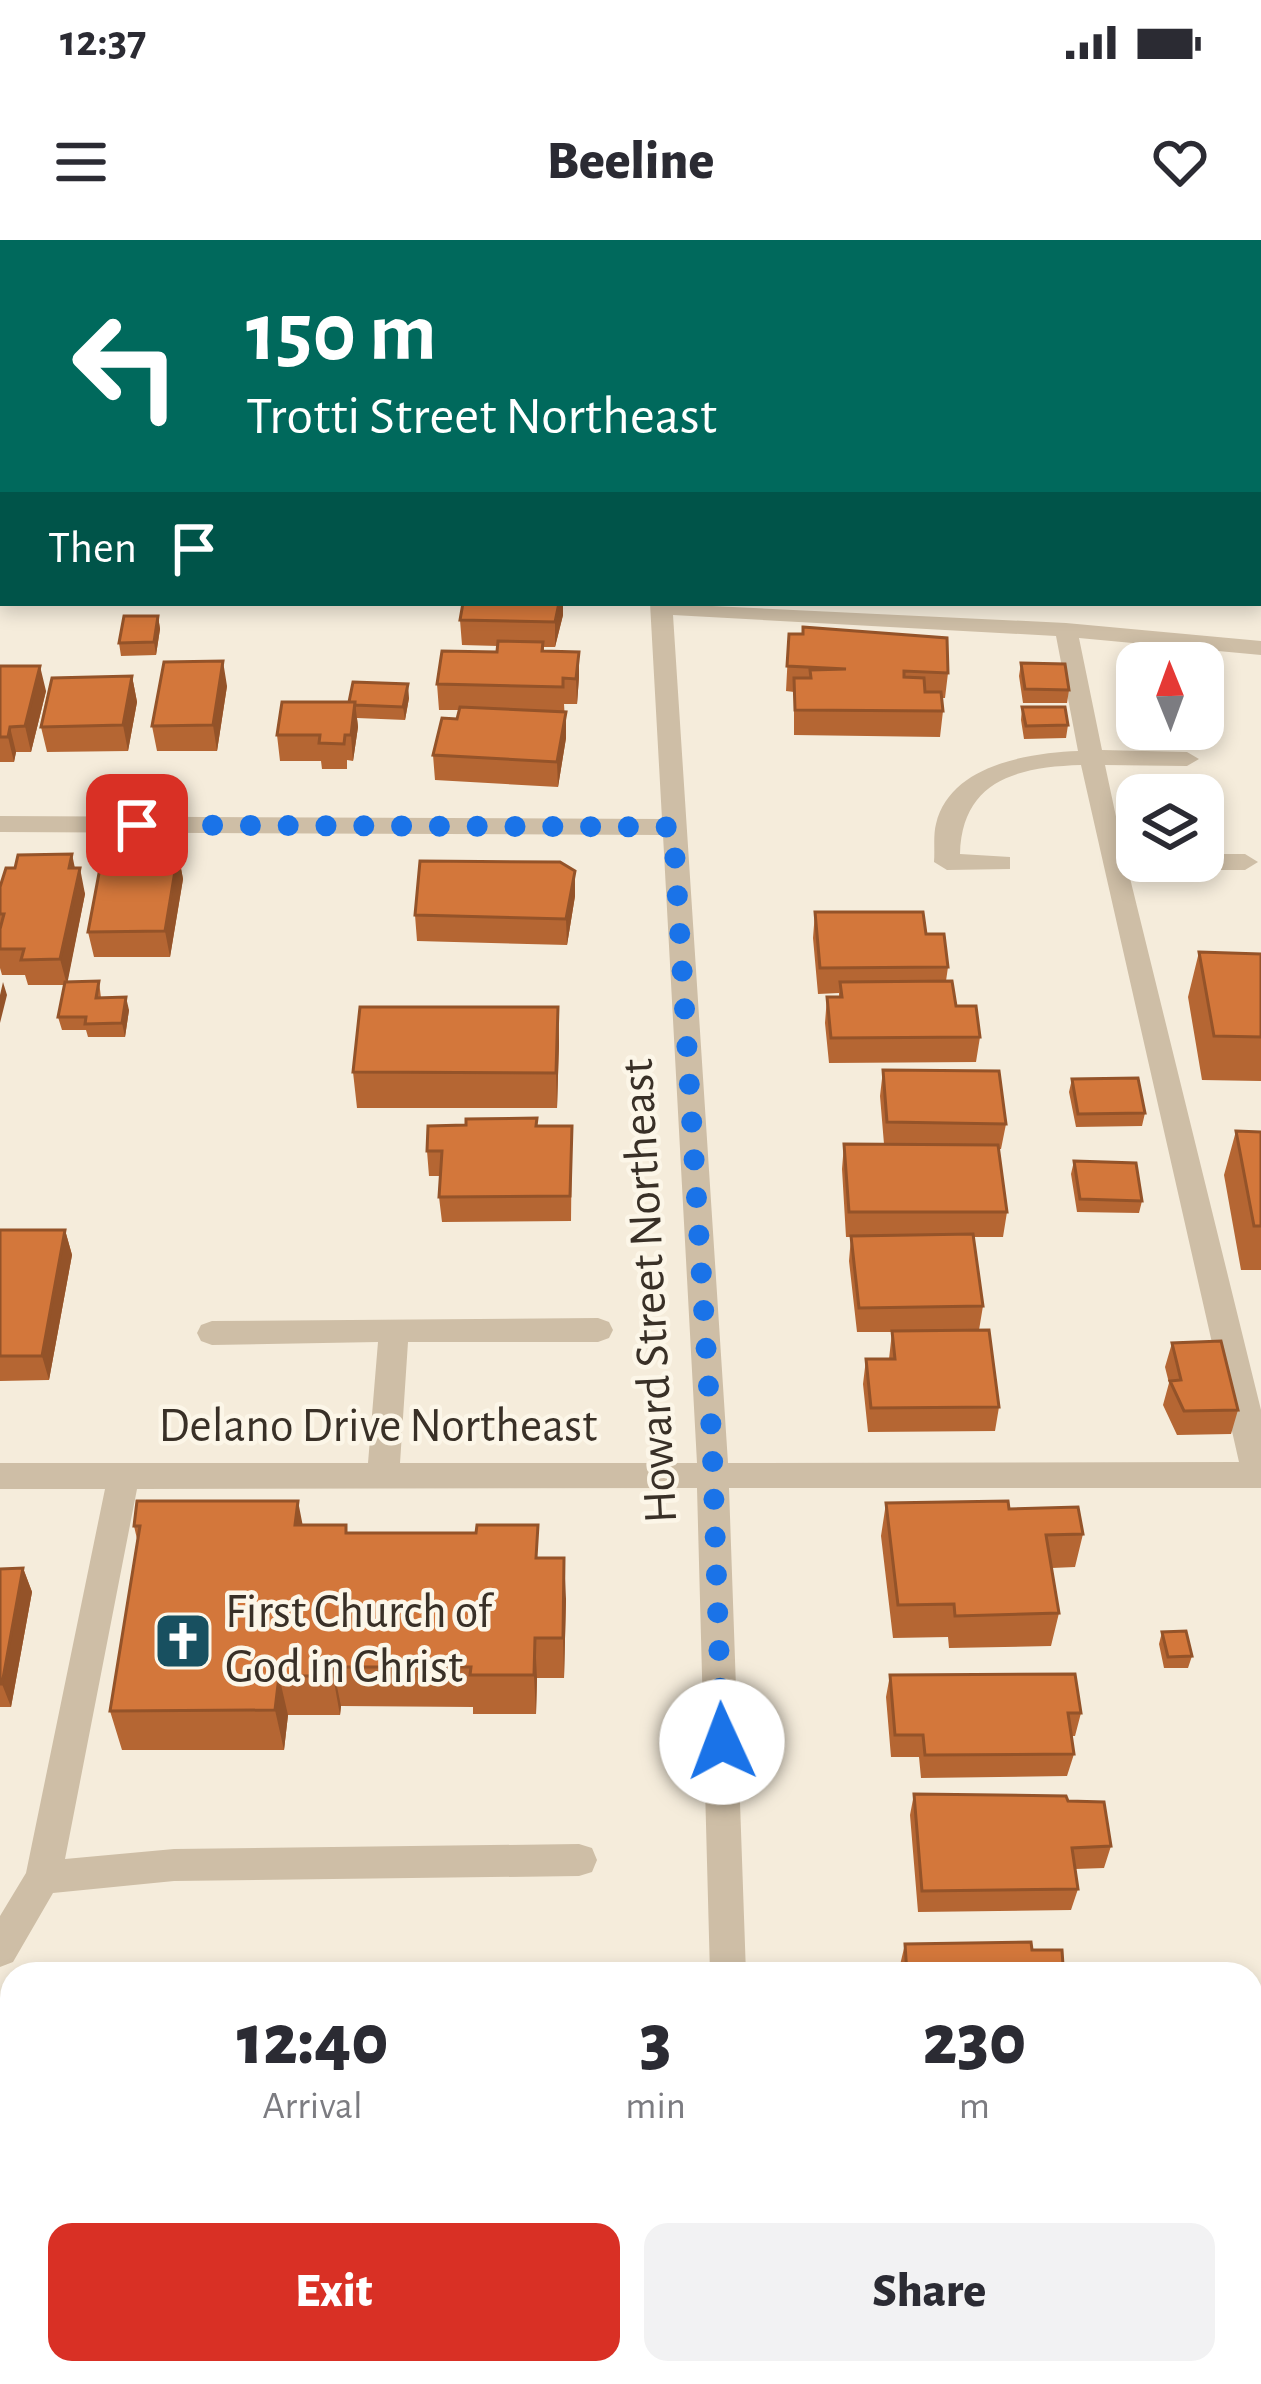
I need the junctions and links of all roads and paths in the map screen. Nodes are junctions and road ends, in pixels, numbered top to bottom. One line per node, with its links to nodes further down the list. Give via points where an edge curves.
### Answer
1 (661, 606): 2 (street); 7 (street, Howard Street Northeast)
2 (1066, 629): 3 (street); 4 (street)
3 (1261, 647)
4 (1092, 758): 5 (street); 8 (street); 10 (street, via 1026,763 964,790 950,812 947,862)
5 (1187, 759)
6 (0, 824): 7 (street)
7 (673, 827): 14 (street, Howard Street Northeast)
8 (1113, 862): 9 (street); 15 (street)
9 (1245, 862)
10 (1001, 863)
11 (394, 1330): 12 (street); 13 (street); 18 (street)
12 (598, 1330)
13 (212, 1334)
14 (713, 1473): 15 (street, Delano Drive Northeast); 18 (street, Delano Drive Northeast); 22 (street, Howard Street Northeast)
15 (1258, 1475)
16 (0, 1476): 17 (street, Delano Drive Northeast)
17 (123, 1477): 18 (street, Delano Drive Northeast); 20 (street)
18 (383, 1478)
19 (579, 1860): 20 (street, via 174,1865)
20 (43, 1877): 21 (street)
21 (0, 1950)
22 (728, 1962)

